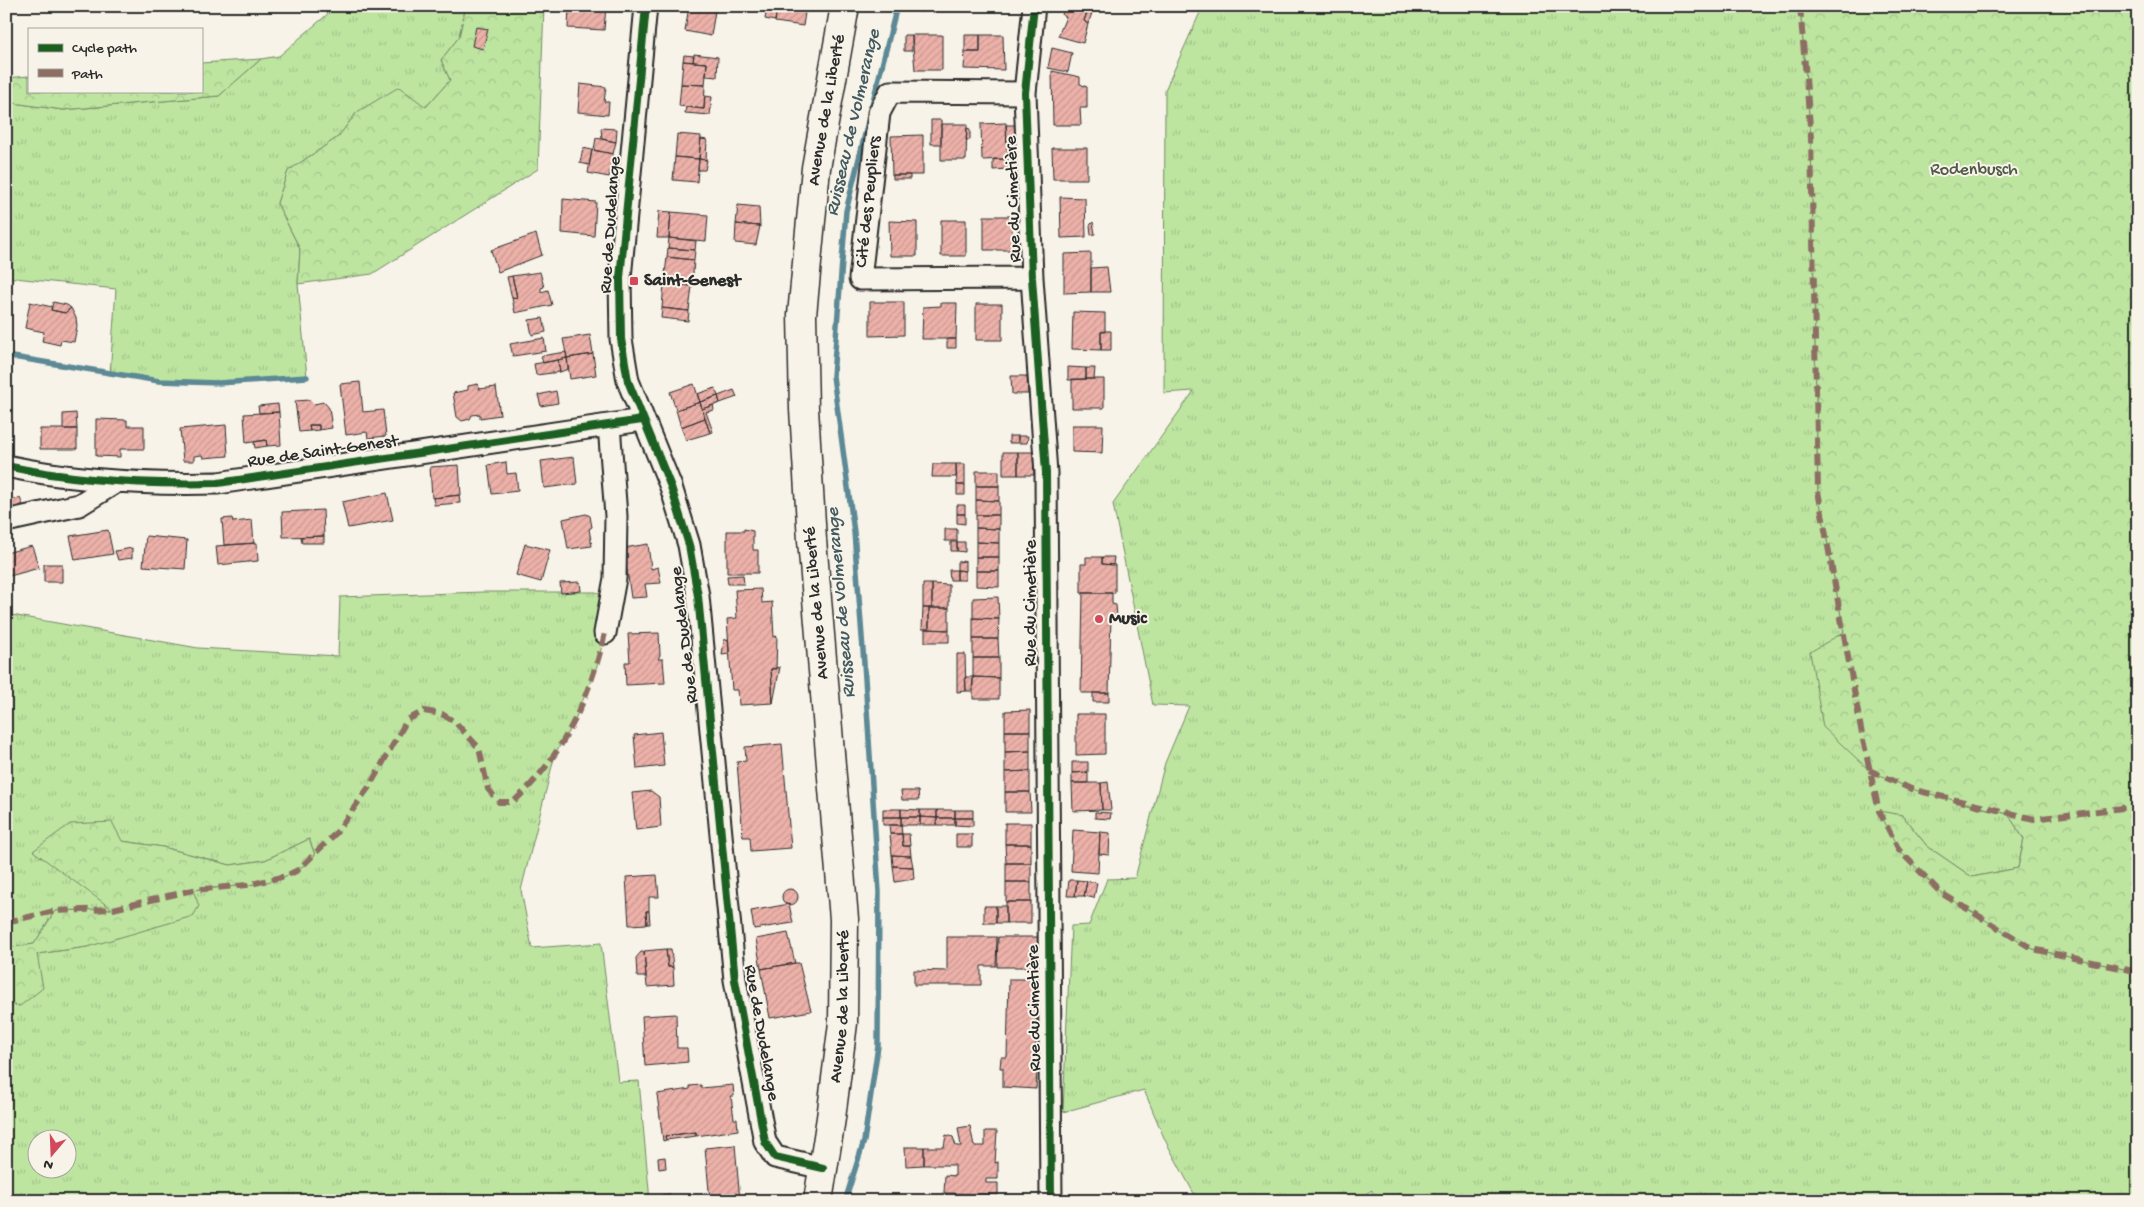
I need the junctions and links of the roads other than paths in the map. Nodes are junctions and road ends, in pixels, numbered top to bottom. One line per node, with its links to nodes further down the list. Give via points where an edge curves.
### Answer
1 (646, 6): 6 (street, Rue de Dudelange, via 620,278 621,339 628,381)
2 (845, 6): 12 (main road, Avenue de la Liberté, via 816,168 802,316 812,540 844,918 842,1023)
3 (1034, 6): 4 (street, Rue du Cimetière)
4 (1026, 94): 5 (street, Rue du Cimetière); 5 (street, Cité des Peupliers, via 890,92 879,113 860,279)
5 (1032, 278): 14 (street, Rue du Cimetière, via 1046,473)
6 (642, 420): 7 (street, Rue de Saint-Genest); 12 (street, Rue de Dudelange, via 672,487 689,545 698,596 735,980 765,1142 775,1158)
7 (608, 425): 9 (street, Rue de Saint-Genest, via 218,483); 11 (street, via 616,524 615,578)
8 (6, 466): 9 (street, Rue de Saint-Genest, via 55,476)
9 (116, 482): 10 (street, via 79,505)
10 (6, 522)
11 (605, 632)
12 (823, 1168): 13 (main road, Avenue de la Liberté)
13 (818, 1201)
14 (1051, 1201)

